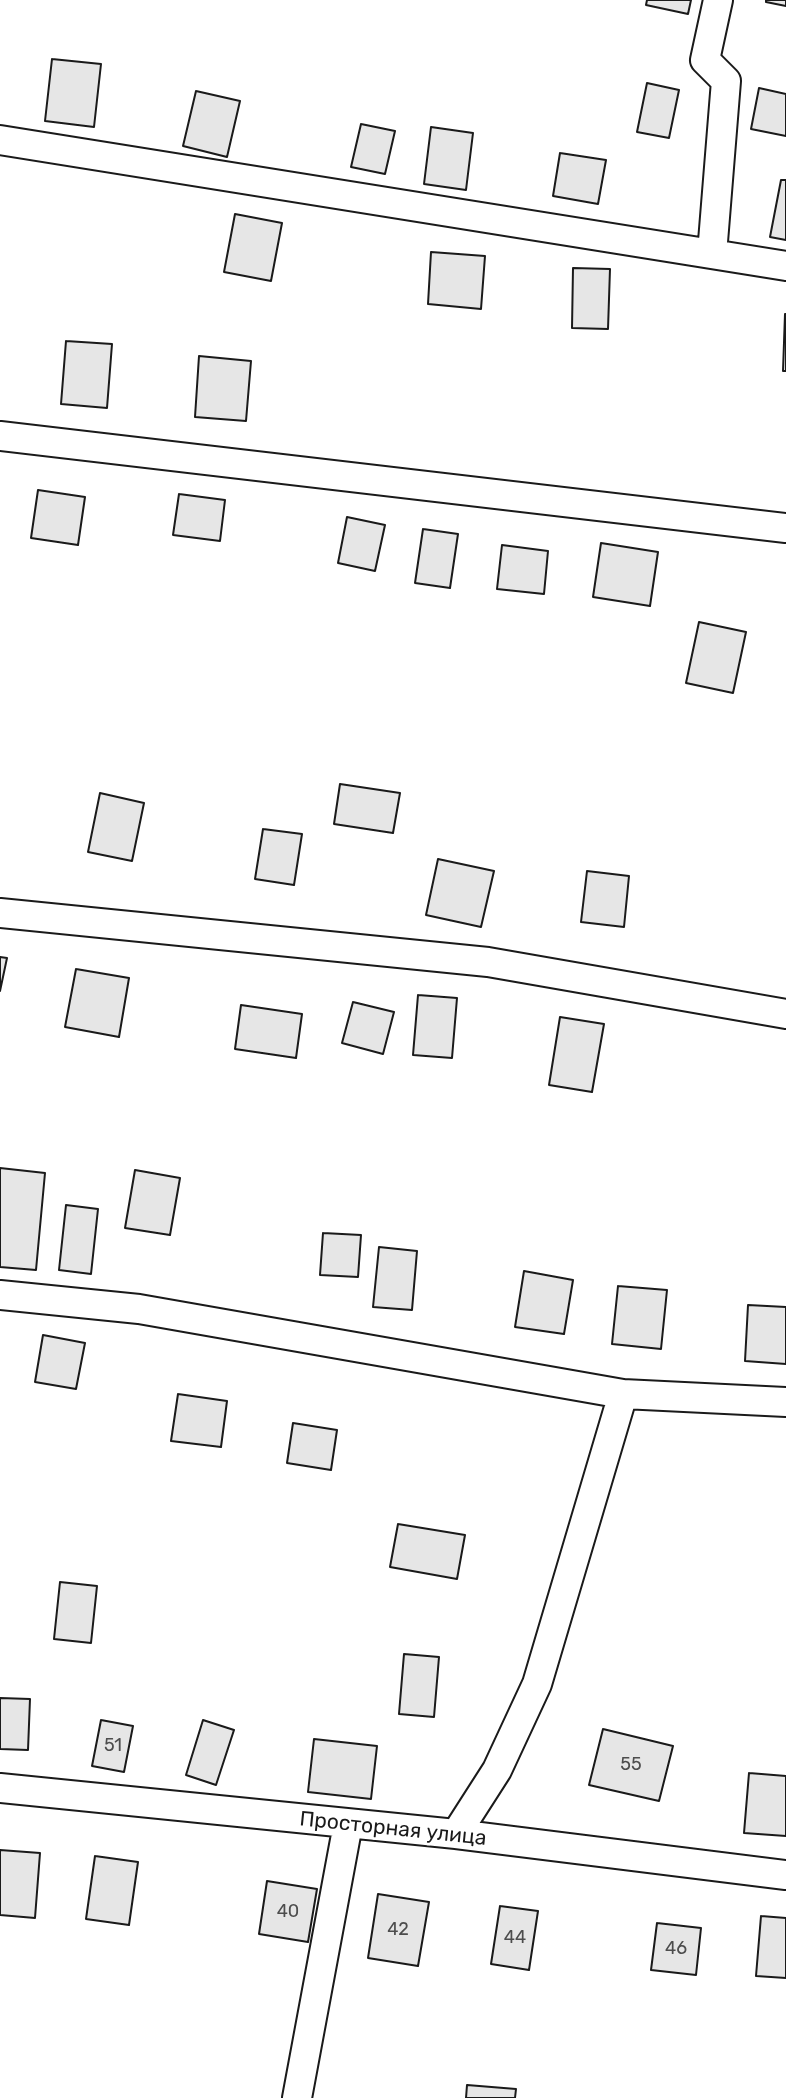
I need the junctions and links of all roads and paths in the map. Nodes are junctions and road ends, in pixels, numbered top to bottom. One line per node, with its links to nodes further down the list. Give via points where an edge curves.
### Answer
1 (718, 0): 3 (street, via 705,60 726,81)
2 (0, 140): 3 (street)
3 (712, 254): 4 (street)
4 (786, 265)
5 (0, 436): 6 (street)
6 (786, 528)
7 (0, 913): 8 (street, via 488,962)
8 (786, 1014)
9 (0, 1295): 10 (street, via 139,1309)
10 (623, 1394): 11 (street); 14 (street, via 537,1684 497,1770)
11 (786, 1402)
12 (0, 1788): 13 (street, Просторная улица)
13 (348, 1824): 14 (street, Просторная улица); 16 (street)
14 (456, 1834): 15 (street, Просторная улица)
15 (786, 1875)
16 (298, 2098)

